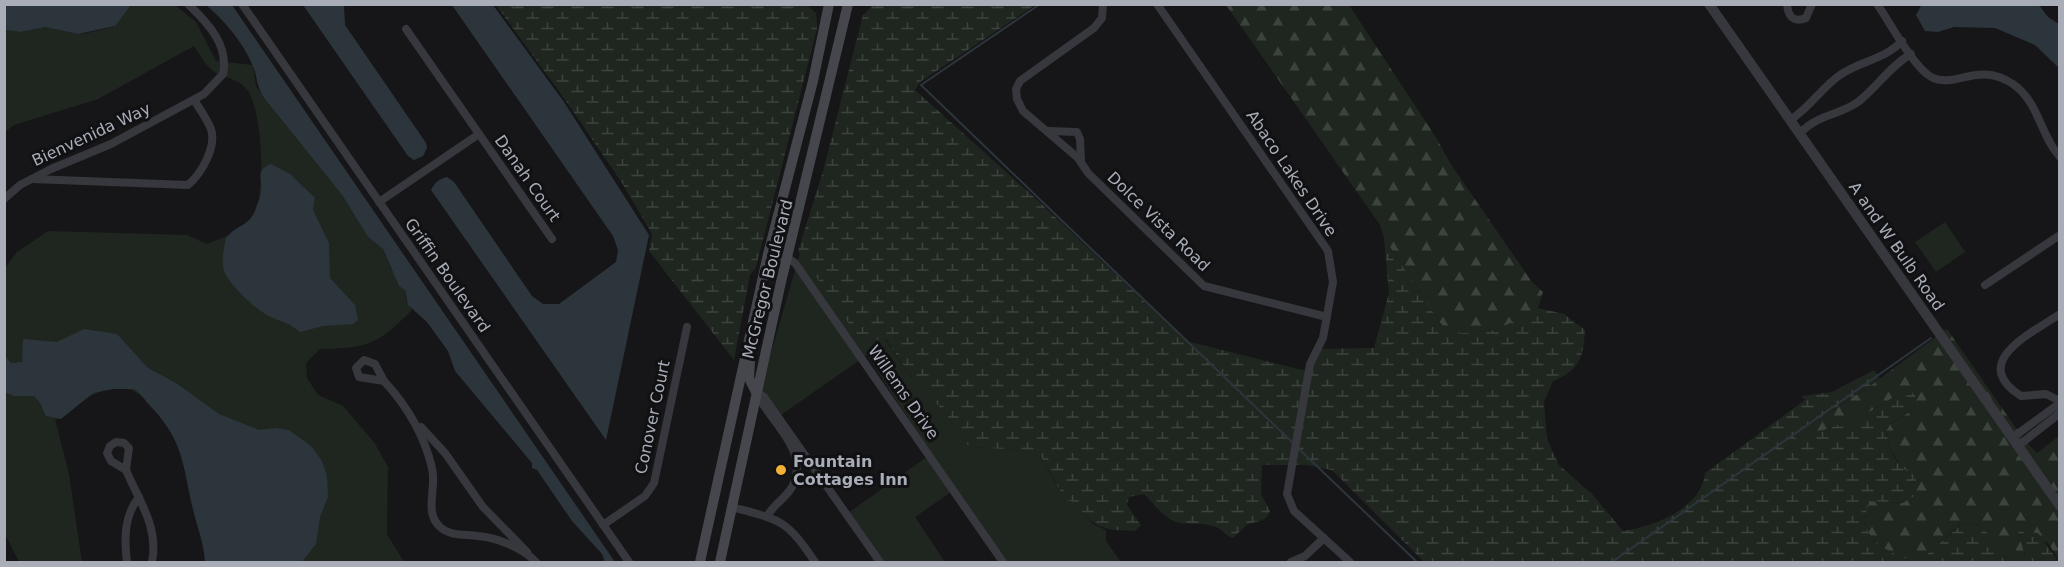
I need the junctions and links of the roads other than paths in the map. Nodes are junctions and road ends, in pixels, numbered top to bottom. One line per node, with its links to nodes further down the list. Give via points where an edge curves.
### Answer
1 (188, 4): 14 (street, Bienvenida Way, via 218,38 224,56 223,74)
2 (242, 4): 23 (street, Griffin Boulevard)
3 (829, 4): 26 (main road, McGregor Boulevard)
4 (848, 4): 27 (main road, McGregor Boulevard)
5 (1103, 4): 16 (street, Dolce Vista Road, via 1102,18 1094,28 1025,76 1016,89 1023,111)
6 (1157, 4): 31 (street, Abaco Lakes Drive, via 1323,242 1333,272)
7 (1709, 4): 15 (street, A and W Bulb Road)
8 (1787, 4): 9 (street, via 1792,19 1800,21 1806,18)
9 (1812, 4)
10 (1877, 4): 12 (street)
11 (406, 28): 18 (street, Danah Court)
12 (1902, 41): 13 (street); 15 (street, via 1883,56 1840,75)
13 (1911, 54): 17 (street, via 1887,71 1855,104 1817,118); 19 (street, via 1932,77 1948,80 1986,74 2014,85 2031,104)
14 (194, 100): 21 (street, Bienvenida Way, via 137,131); 21 (street, via 212,132 200,174 188,185)
15 (1790, 120): 17 (street, A and W Bulb Road)
16 (1047, 131): 20 (street, Dolce Vista Road); 20 (street, via 1077,132)
17 (1800, 133): 38 (street, A and W Bulb Road)
18 (479, 134): 23 (street, Danah Court); 25 (street, Danah Court)
19 (2060, 157)
20 (1081, 162): 31 (street, Dolce Vista Road, via 1204,286)
21 (32, 178): 22 (street, Bienvenida Way)
22 (4, 199)
23 (379, 202): 44 (street, Griffin Boulevard)
24 (2060, 235): 28 (street)
25 (552, 239)
26 (768, 254): 27 (street); 29 (main road, McGregor Boulevard)
27 (787, 258): 34 (main road, McGregor Boulevard); 55 (street, Willems Drive, via 810,283)
28 (1985, 285)
29 (756, 305): 34 (main road, via 758,316 748,373); 51 (main road, McGregor Boulevard)
30 (2060, 314): 35 (street, via 2009,348 2001,358 2005,380 2021,396 2046,394)
31 (1327, 317): 45 (street, Abaco Lakes Drive, via 1323,338 1310,364 1286,488 1287,501 1294,511)
32 (687, 327): 44 (street, Conover Court, via 654,483 645,496)
33 (384, 381): 37 (street)
34 (756, 392): 42 (main road, McGregor Boulevard); 43 (street, via 794,449 798,465 789,491); 54 (street, via 764,397)
35 (2060, 402): 38 (street)
36 (2060, 413): 38 (street)
37 (417, 422): 46 (street, via 445,453 472,495); 46 (street, via 433,472 431,510 439,526 456,535 494,539)
38 (2015, 442): 41 (street, A and W Bulb Road)
39 (126, 470): 40 (street)
40 (139, 497): 47 (street, via 127,522); 48 (street, via 153,535)
41 (2060, 506)
42 (731, 507): 43 (street); 52 (main road, McGregor Boulevard)
43 (768, 516): 53 (street, via 790,529)
44 (603, 525): 50 (street, Griffin Boulevard)
45 (1324, 538): 56 (street, via 1305,556); 57 (street, Abaco Lakes Drive)
46 (529, 555): 49 (street)
47 (127, 562)
48 (152, 562)
49 (536, 562)
50 (629, 562)
51 (700, 562)
52 (720, 562)
53 (815, 562)
54 (880, 562)
55 (1003, 562)
56 (1291, 562)
57 (1350, 562)

